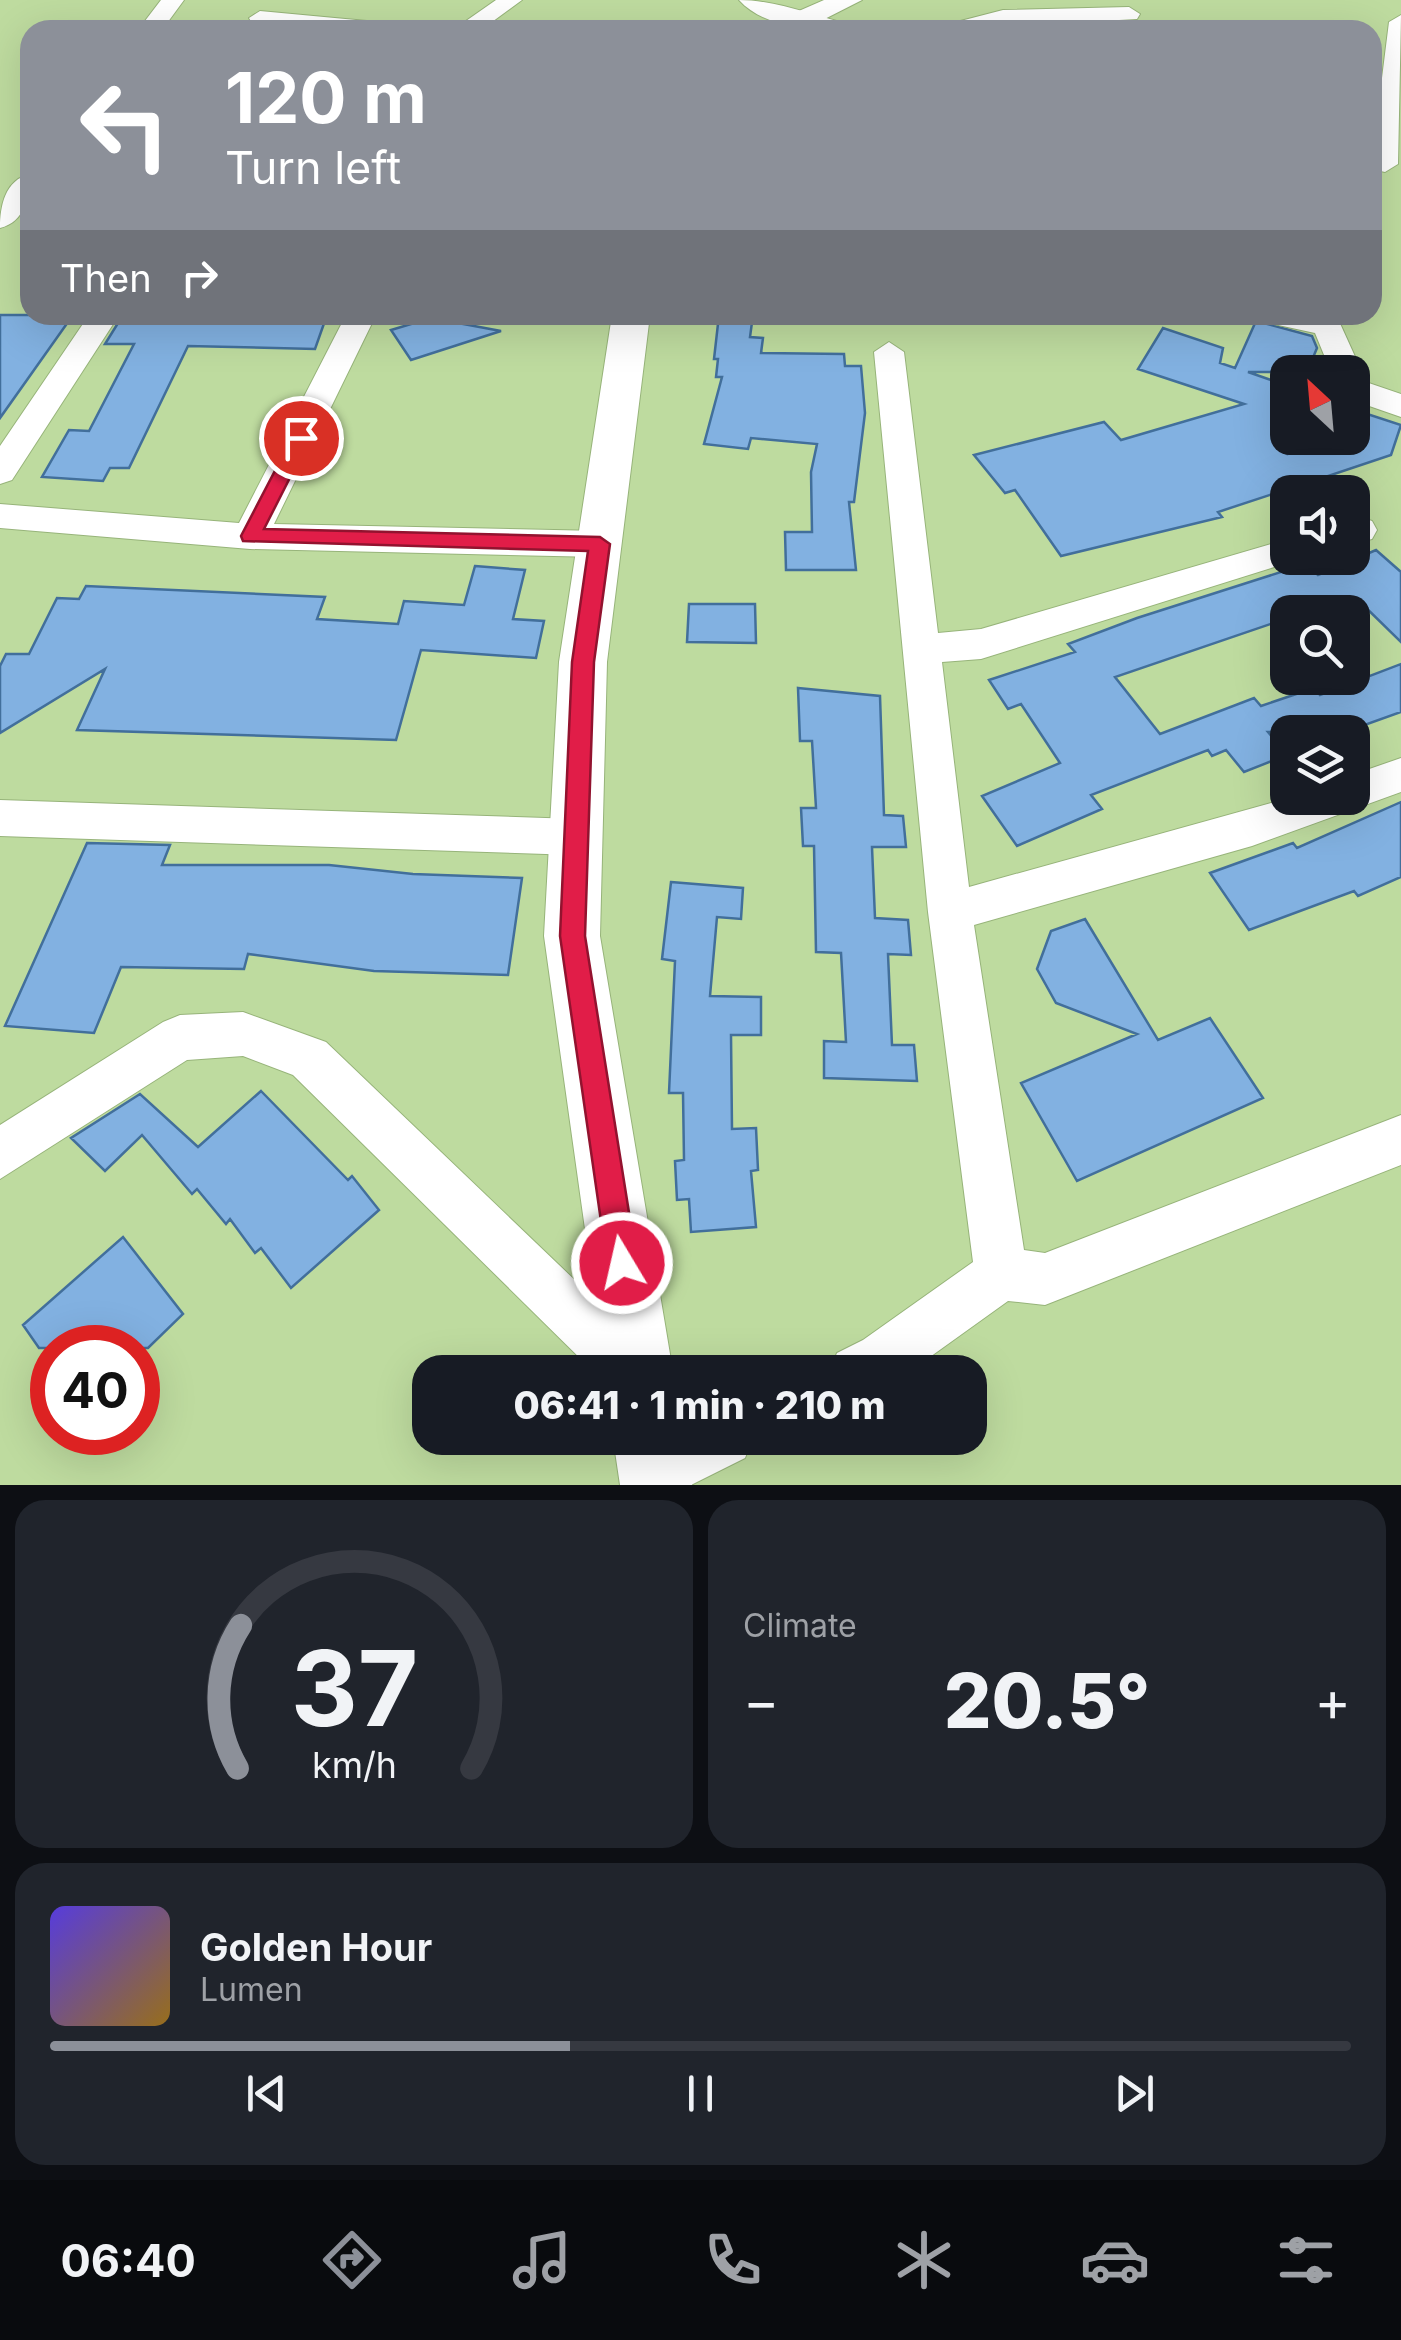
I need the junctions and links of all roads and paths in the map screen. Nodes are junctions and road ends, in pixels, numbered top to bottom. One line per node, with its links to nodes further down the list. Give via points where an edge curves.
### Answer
1 (173, 0): 7 (street)
2 (511, 0): 9 (street)
3 (750, 0): 10 (street)
4 (848, 0): 11 (street)
5 (1129, 14): 12 (street)
6 (261, 16): 8 (street)
7 (158, 20)
8 (297, 20)
9 (480, 20)
10 (782, 20)
11 (802, 20)
12 (991, 20)
13 (1401, 22): 14 (street)
14 (1386, 164)
15 (20, 195): 16 (street)
16 (0, 220)
17 (97, 325): 25 (street)
18 (355, 325): 27 (street)
19 (631, 325): 28 (street)
20 (1322, 325): 22 (street)
21 (888, 352): 30 (street)
22 (1339, 355)
23 (1370, 395): 24 (street)
24 (1401, 406)
25 (0, 472)
26 (0, 516): 27 (street)
27 (250, 536): 28 (street)
28 (600, 544): 35 (street, via 583,662)
29 (1270, 557): 30 (street, via 981,644)
30 (923, 649): 36 (street)
31 (1401, 775): 32 (street)
32 (1370, 786)
33 (1289, 815): 36 (street)
34 (0, 818): 35 (street)
35 (576, 837): 41 (street, via 572,936)
36 (950, 912): 39 (street)
37 (1401, 1140): 39 (street, via 1046,1280)
38 (0, 1154): 40 (street, via 180,1038 242,1034 309,1058)
39 (1002, 1274): 42 (street)
40 (617, 1355)
41 (633, 1355)
42 (889, 1355)
43 (680, 1455): 44 (street)
44 (653, 1465)

